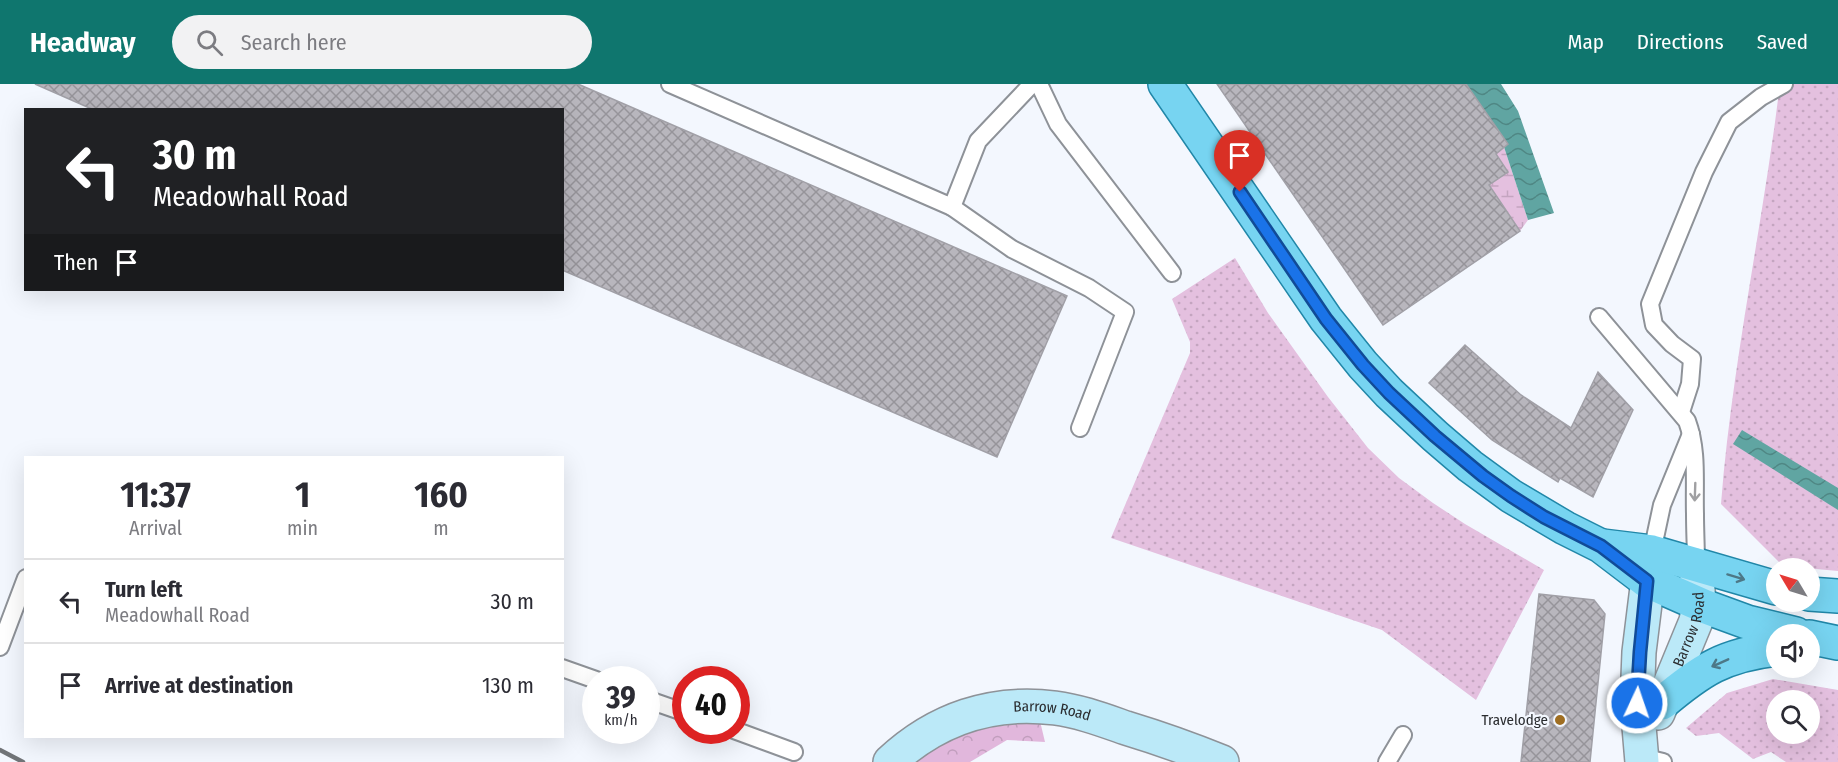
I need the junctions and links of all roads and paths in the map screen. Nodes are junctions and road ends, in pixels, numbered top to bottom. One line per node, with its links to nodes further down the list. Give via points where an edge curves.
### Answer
1 (670, 84): 6 (lane)
2 (1032, 84): 6 (lane, via 978,141)
3 (1039, 84): 7 (lane, via 1058,124)
4 (1165, 84): 13 (main road, via 1326,319 1389,393 1470,466 1511,496 1565,528)
5 (1784, 84): 9 (lane, via 1729,122 1704,172 1650,304 1654,325 1692,359 1690,384)
6 (952, 207): 10 (lane, via 1012,249 1089,288 1125,312)
7 (1172, 273)
8 (1599, 317): 9 (lane)
9 (1681, 412): 11 (lane)
10 (1080, 428)
11 (1691, 434): 12 (lane, one-way to 12, via 1696,476); 13 (lane, via 1662,505)
12 (1696, 565): 13 (main road); 15 (main road, one-way to 15); 18 (street, Barrow Road)
13 (1650, 566): 18 (main road); 28 (street, Barrow Road, via 1637,703)
14 (24, 583): 20 (lane)
15 (1766, 585)
16 (1820, 595): 17 (main road)
17 (1838, 596)
18 (1699, 603): 19 (main road); 24 (street, Barrow Road, via 1696,621)
19 (1766, 627)
20 (0, 647)
21 (1766, 650): 24 (main road, one-way to 24, via 1720,662)
22 (564, 669): 23 (lane)
23 (582, 675)
24 (1662, 703): 28 (street, Barrow Road)
25 (1403, 735): 31 (lane)
26 (750, 736): 27 (lane)
27 (794, 752)
28 (1649, 760)
29 (890, 762): 30 (street, Barrow Road, via 929,731 951,720 1032,706 1082,714)
30 (1222, 762)
31 (1387, 762)

